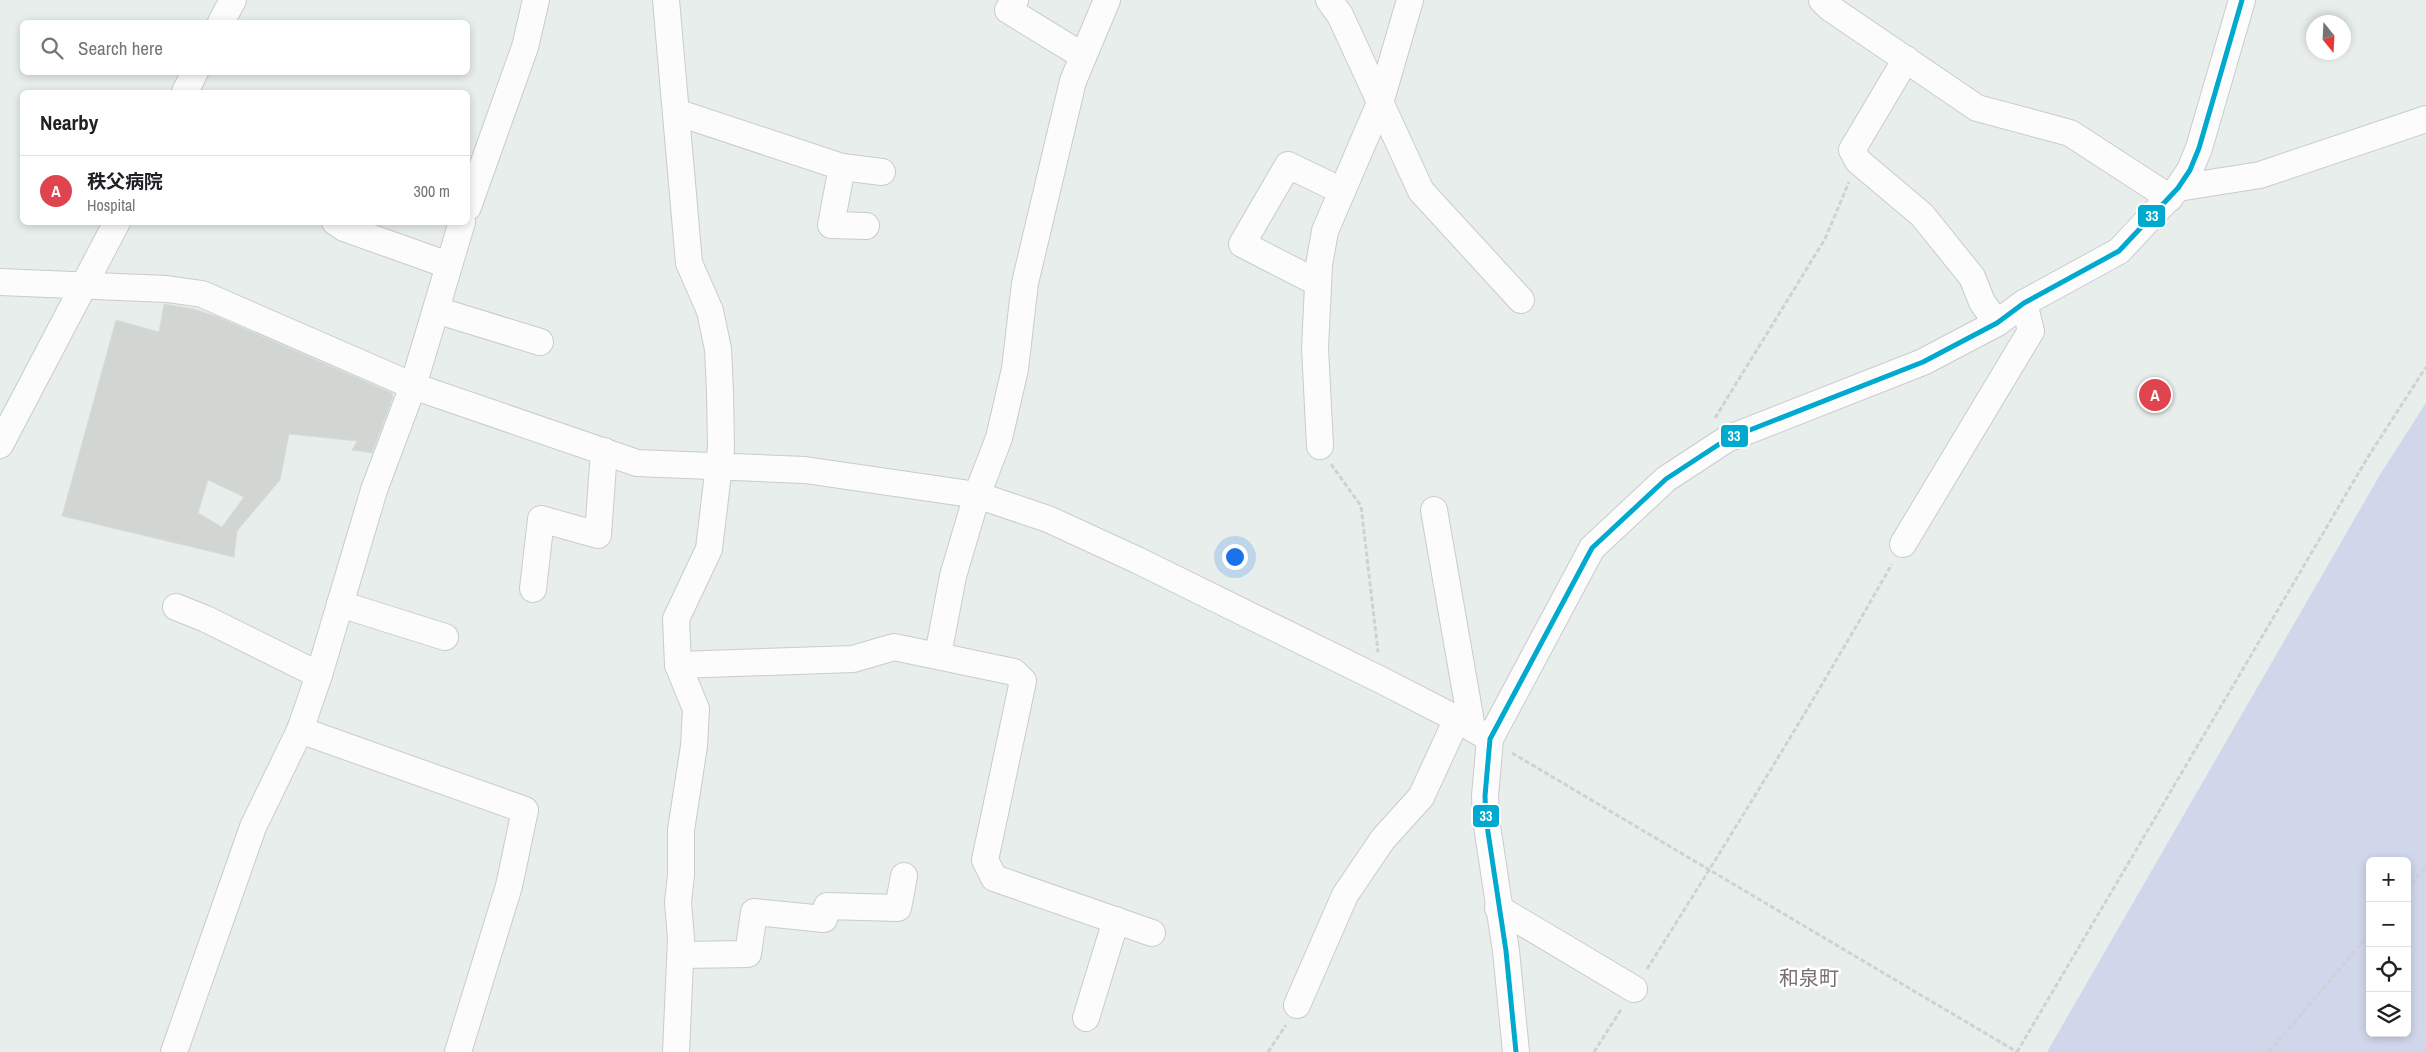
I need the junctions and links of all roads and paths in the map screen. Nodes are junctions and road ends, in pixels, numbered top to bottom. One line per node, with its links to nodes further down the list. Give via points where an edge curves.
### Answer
1 (233, 0): 10 (street)
2 (536, 0): 23 (street, via 525,47)
3 (666, 0): 16 (street)
4 (1014, 0): 11 (street, via 1008,10)
5 (1107, 0): 11 (street)
6 (1329, 0): 15 (street, via 1340,15)
7 (1410, 0): 15 (street)
8 (1822, 0): 12 (street)
9 (2242, 0): 22 (street, via 2199,148)
10 (222, 20)
11 (1084, 56): 44 (street, via 1073,82 1025,283 1015,368 1001,429)
12 (1906, 59): 18 (street, via 1852,150); 22 (street, via 1977,108 2070,133)
13 (194, 75): 14 (street)
14 (186, 90)
15 (1380, 103): 21 (street); 32 (street, via 1421,191)
16 (676, 112): 19 (street); 43 (street, via 689,263 710,311 718,348)
17 (2426, 119): 22 (street, via 2260,175)
18 (1858, 161): 35 (street, via 1922,214 1972,277 1982,302); 39 (path, via 1824,239 1715,418)
19 (842, 167): 20 (street); 27 (street, via 832,226)
20 (882, 172)
21 (1342, 191): 30 (street, via 1325,231); 30 (street, via 1288,165 1242,244)
22 (2174, 193): 33 (street, via 2119,250)
23 (470, 201)
24 (115, 225): 31 (street)
25 (340, 225): 28 (street)
26 (461, 225): 28 (street)
27 (866, 226)
28 (448, 265): 34 (street)
29 (0, 282): 31 (street)
30 (1318, 283): 41 (street, via 1315,348)
31 (85, 285): 38 (street, via 167,288 202,294); 40 (street)
32 (1521, 300)
33 (2024, 303): 35 (street); 46 (street, via 2031,331)
34 (436, 310): 36 (street); 38 (street)
35 (1997, 323): 39 (street, via 1924,362)
36 (540, 342)
37 (2426, 367): 75 (path, via 2368,457)
38 (413, 386): 42 (street); 48 (street, via 374,490)
39 (1727, 439): 55 (street, via 1666,478 1592,548)
40 (0, 445)
41 (1320, 446): 54 (path, via 1361,506)
42 (604, 451): 43 (street, via 637,463); 47 (street, via 598,535 541,519)
43 (719, 466): 44 (street, via 805,470); 52 (street, via 709,549 676,619)
44 (977, 495): 51 (street, via 953,576); 54 (street, via 1057,523)
45 (1434, 510): 55 (street)
46 (1903, 544): 58 (path)
47 (533, 589)
48 (340, 604): 50 (street); 53 (street)
49 (176, 607): 53 (street)
50 (445, 637)
51 (938, 655): 52 (street, via 894,647 853,659); 62 (street, via 1014,672 1023,682 985,860 994,878)
52 (678, 665): 65 (street, via 696,710 681,830)
53 (319, 675): 56 (street)
54 (1381, 680): 55 (street)
55 (1473, 729): 58 (path); 61 (street, via 1485,796); 67 (street, via 1421,797 1383,839 1345,895)
56 (300, 730): 69 (street, via 253,827); 70 (street, via 525,810 510,886)
57 (2426, 867): 60 (path)
58 (1709, 871): 66 (path); 75 (path)
59 (904, 876): 65 (street, via 898,908 827,906 824,919 754,912 748,954)
60 (2411, 884)
61 (1498, 908): 66 (street); 73 (street, via 1506,951)
62 (1116, 920): 63 (street); 68 (street)
63 (1152, 933)
64 (2366, 938): 76 (path)
65 (680, 955): 71 (street)
66 (1634, 988): 74 (path)
67 (1297, 1005): 72 (path)
68 (1086, 1018)
69 (177, 1041)
70 (458, 1052)
71 (676, 1052)
72 (1268, 1052)
73 (1516, 1052)
74 (1594, 1052)
75 (2017, 1052)
76 (2269, 1052)

